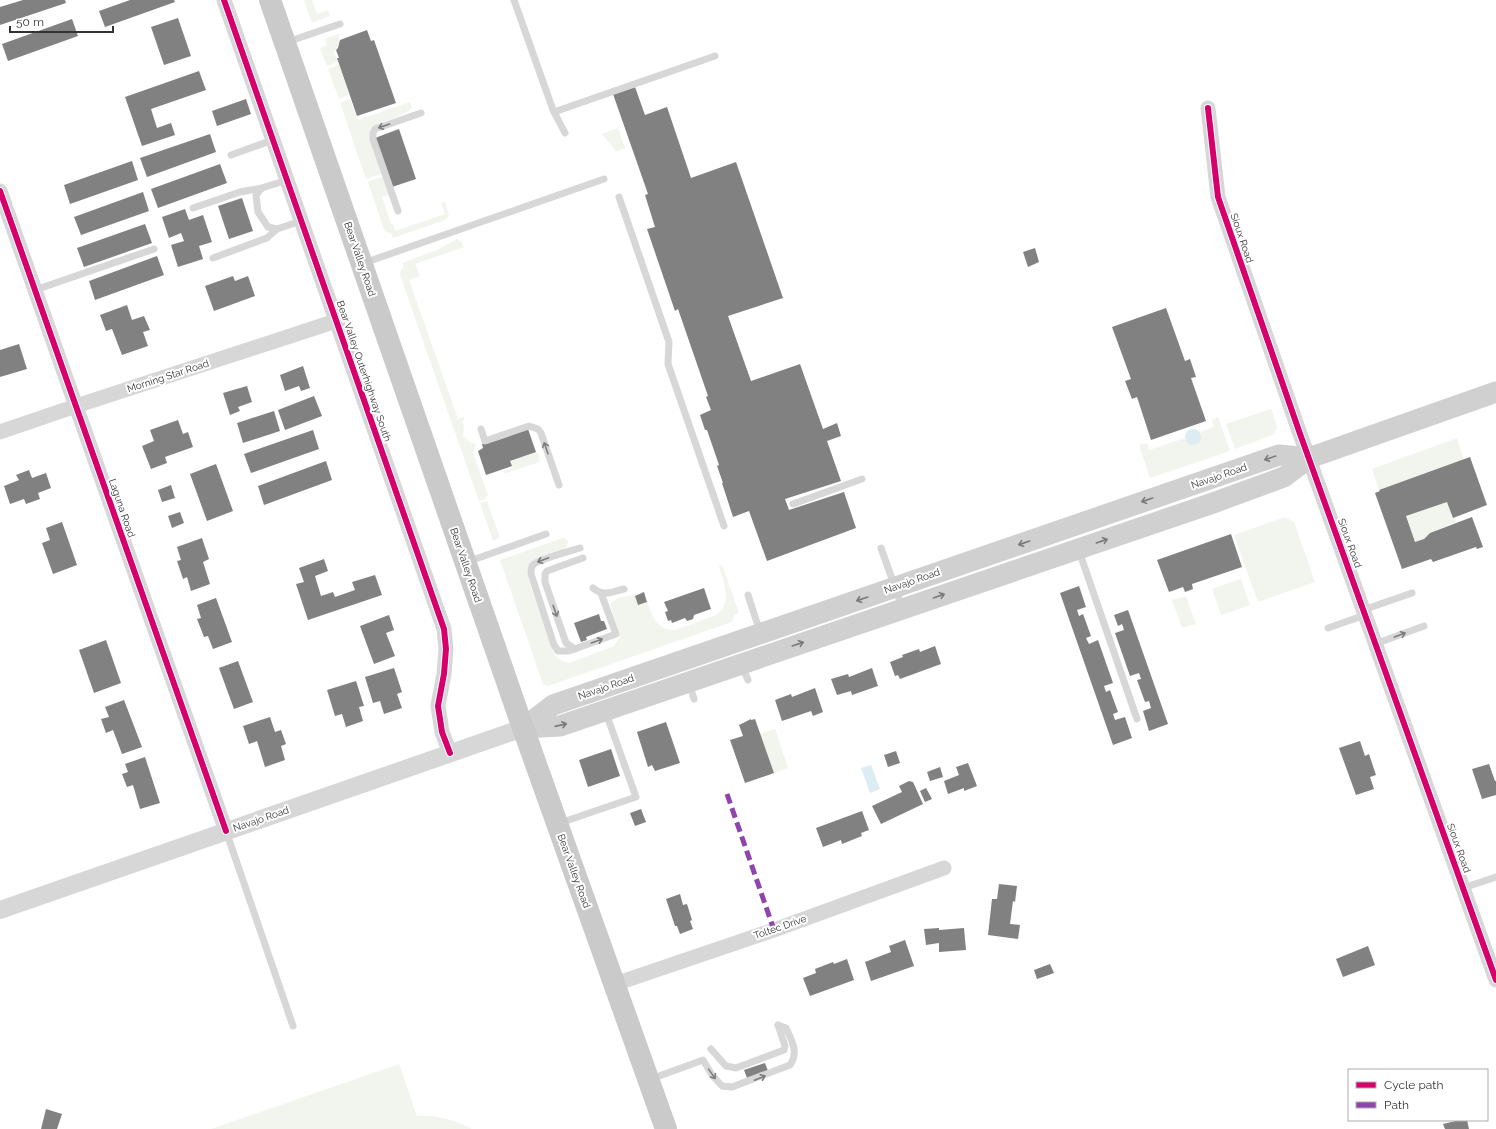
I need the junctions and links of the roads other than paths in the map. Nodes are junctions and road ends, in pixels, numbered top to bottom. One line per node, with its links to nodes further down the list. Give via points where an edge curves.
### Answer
1 (224, 0): 11 (street, Bear Valley Outerhighway South)
2 (270, 0): 5 (main road, Bear Valley Road)
3 (514, 0): 8 (lane)
4 (340, 24): 5 (lane)
5 (285, 43): 24 (main road, Bear Valley Road)
6 (715, 56): 8 (lane)
7 (1208, 108): 31 (street, Sioux Road, via 1218,196)
8 (554, 112): 10 (lane)
9 (421, 113): 19 (lane, one-way to 19, via 375,129 373,133)
10 (564, 133)
11 (273, 140): 12 (lane); 14 (street, Bear Valley Outerhighway South)
12 (231, 155)
13 (604, 179): 24 (lane)
14 (287, 180): 15 (lane); 20 (street, Bear Valley Outerhighway South)
15 (262, 188): 18 (lane, via 240,192); 21 (lane, via 256,195 258,212 268,227)
16 (0, 191): 25 (street, Laguna Road)
17 (619, 197): 35 (lane, via 669,342 668,364)
18 (193, 208)
19 (398, 211)
20 (301, 221): 21 (lane); 26 (street, Bear Valley Outerhighway South)
21 (278, 229): 23 (lane, via 267,238)
22 (154, 250): 25 (lane)
23 (213, 258)
24 (361, 264): 41 (main road, Bear Valley Road)
25 (35, 290): 28 (street, Laguna Road)
26 (336, 321): 28 (street, Morning Star Road); 58 (street, Bear Valley Outerhighway South, via 444,629 446,649 438,706 442,732)
27 (1496, 392): 31 (main road, Navajo Road)
28 (76, 406): 30 (street, Morning Star Road); 60 (street, Laguna Road)
29 (481, 429): 33 (lane, one-way to 29, via 538,429 529,426 485,441)
30 (0, 432)
31 (1309, 458): 39 (main road, Navajo Road, one-way to 31, via 1284,477); 42 (main road, Navajo Road, one-way to 42, via 1280,455); 49 (street, Sioux Road)
32 (862, 479): 34 (lane)
33 (559, 484)
34 (793, 504)
35 (724, 526)
36 (546, 534): 41 (lane)
37 (580, 548): 54 (lane, one-way to 54, via 539,561 530,570 554,645 558,651)
38 (881, 548): 42 (lane)
39 (1078, 549): 48 (main road, Navajo Road, one-way to 39); 56 (lane)
40 (583, 558): 54 (lane, one-way to 54, via 545,574 545,582 566,643)
41 (465, 563): 57 (main road, Bear Valley Road)
42 (895, 587): 48 (lane); 52 (main road, Navajo Road, one-way to 52)
43 (593, 588): 45 (lane)
44 (624, 589): 45 (lane)
45 (601, 593): 54 (lane, one-way to 45, via 616,634)
46 (1412, 593): 49 (lane)
47 (748, 595): 52 (lane)
48 (902, 609): 52 (main road, Navajo Road, one-way to 48)
49 (1364, 613): 51 (lane); 53 (street, Sioux Road)
50 (1424, 626): 53 (lane, one-way to 50)
51 (1328, 628)
52 (765, 644): 55 (main road, Navajo Road, via 744,672 691,690); 57 (main road, Navajo Road, via 553,705)
53 (1375, 644): 63 (street, Sioux Road)
54 (575, 649)
55 (606, 710): 57 (main road, Navajo Road, one-way to 55, via 560,726); 59 (lane, via 636,797)
56 (1137, 719)
57 (523, 728): 58 (street, Navajo Road); 59 (main road, Bear Valley Road)
58 (450, 753): 60 (street, Navajo Road)
59 (557, 824): 66 (main road, Bear Valley Road)
60 (226, 831): 64 (street, Navajo Road); 67 (lane)
61 (944, 868): 66 (street, Toltec Drive, via 772,931)
62 (1496, 877): 63 (lane)
63 (1463, 888): 65 (street, Sioux Road)
64 (0, 910)
65 (1496, 980)
66 (615, 984): 69 (main road, Bear Valley Road)
67 (293, 1026)
68 (711, 1049): 69 (lane, one-way to 68, via 703,1060 722,1086 732,1087 790,1065 794,1060 794,1047 786,1028 778,1025 786,1046 784,1050 736,1068 726,1066)
69 (648, 1080): 70 (main road, Bear Valley Road)
70 (666, 1129)

